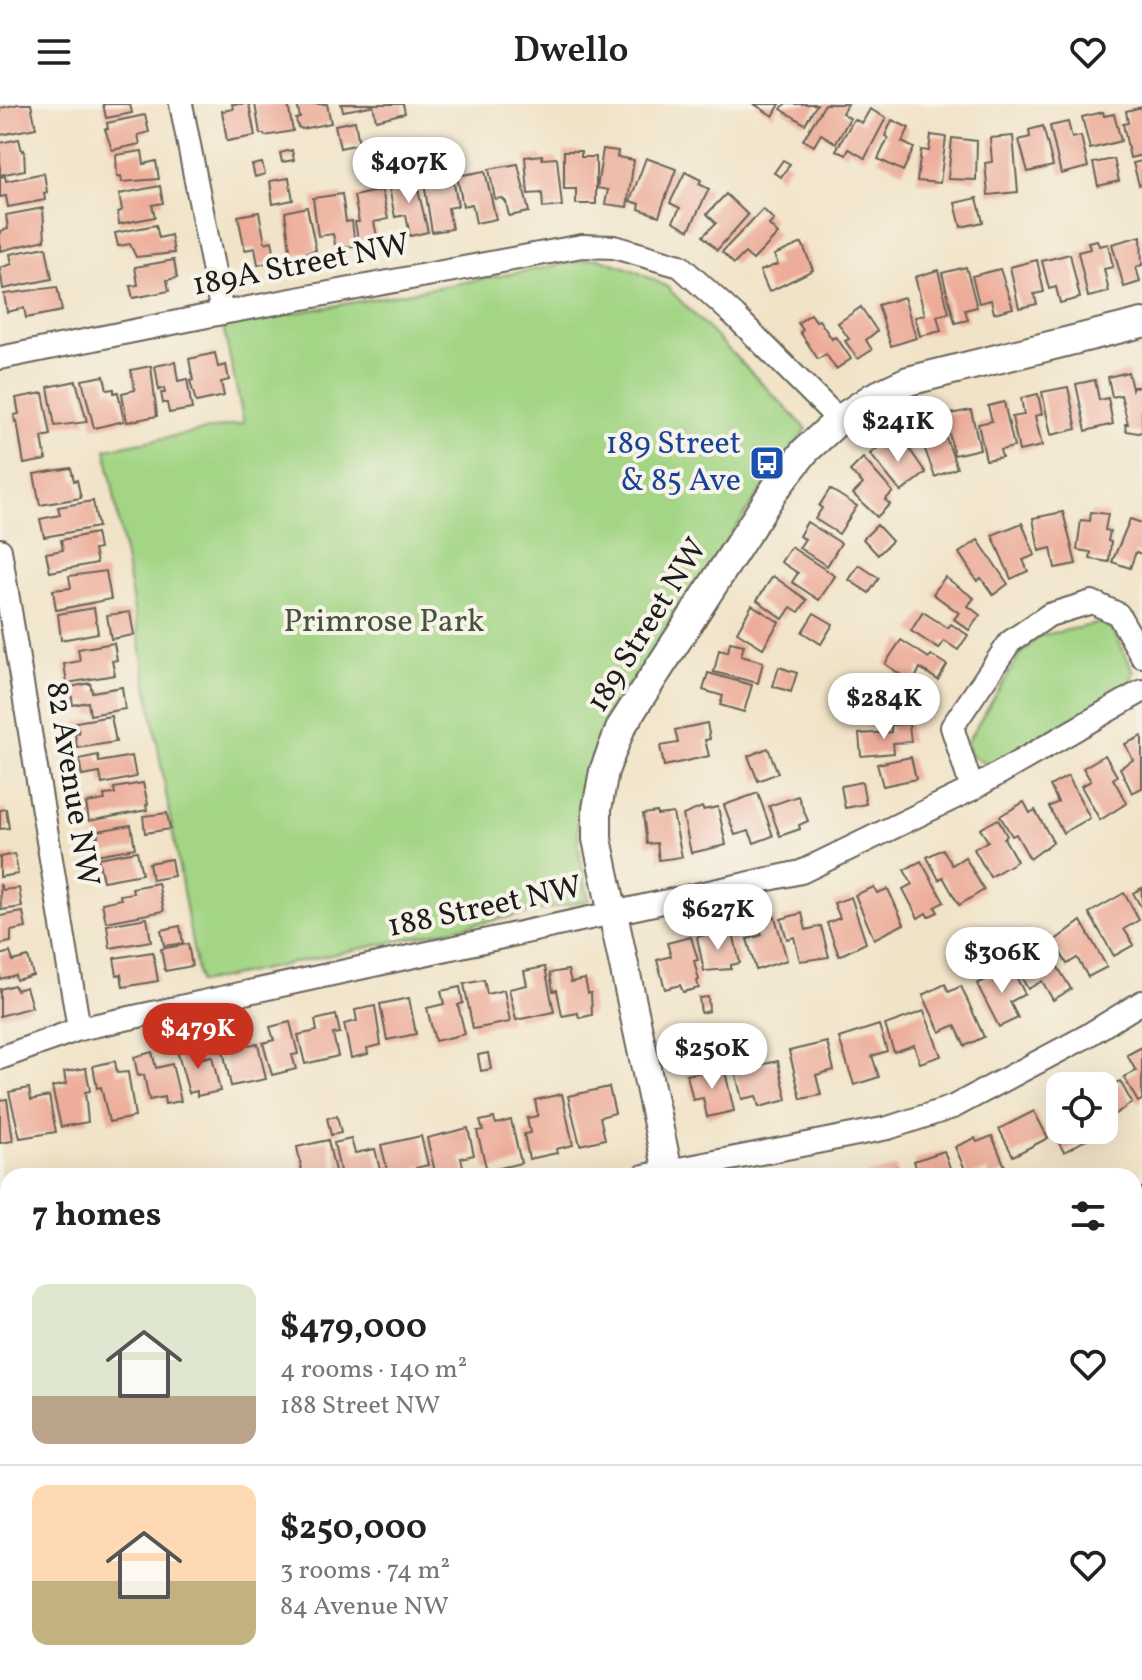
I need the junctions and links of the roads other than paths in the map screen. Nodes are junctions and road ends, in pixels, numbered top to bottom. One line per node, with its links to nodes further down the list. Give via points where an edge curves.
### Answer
1 (181, 104): 2 (street)
2 (222, 313): 4 (street, 189A Street NW); 5 (street, 189A Street NW, via 582,246 614,247 680,266)
3 (1142, 323): 5 (street, 189 Street NW, via 908,381)
4 (0, 358)
5 (839, 420): 10 (street, 189 Street NW, via 775,489 621,727 597,809 597,839)
6 (0, 550): 12 (street, 82 Avenue NW)
7 (1142, 656): 9 (street, via 1118,614 1092,602 1049,615 1010,642 952,727)
8 (1142, 691): 9 (street, 188 Street NW)
9 (972, 789): 10 (street, 188 Street NW, via 801,872)
10 (613, 913): 12 (street, 188 Street NW); 14 (street, 189 Street NW)
11 (1142, 1002): 15 (street, via 953,1107 888,1128)
12 (79, 1029): 13 (street, 188 Street NW)
13 (0, 1058)
14 (660, 1168)
15 (691, 1168)

